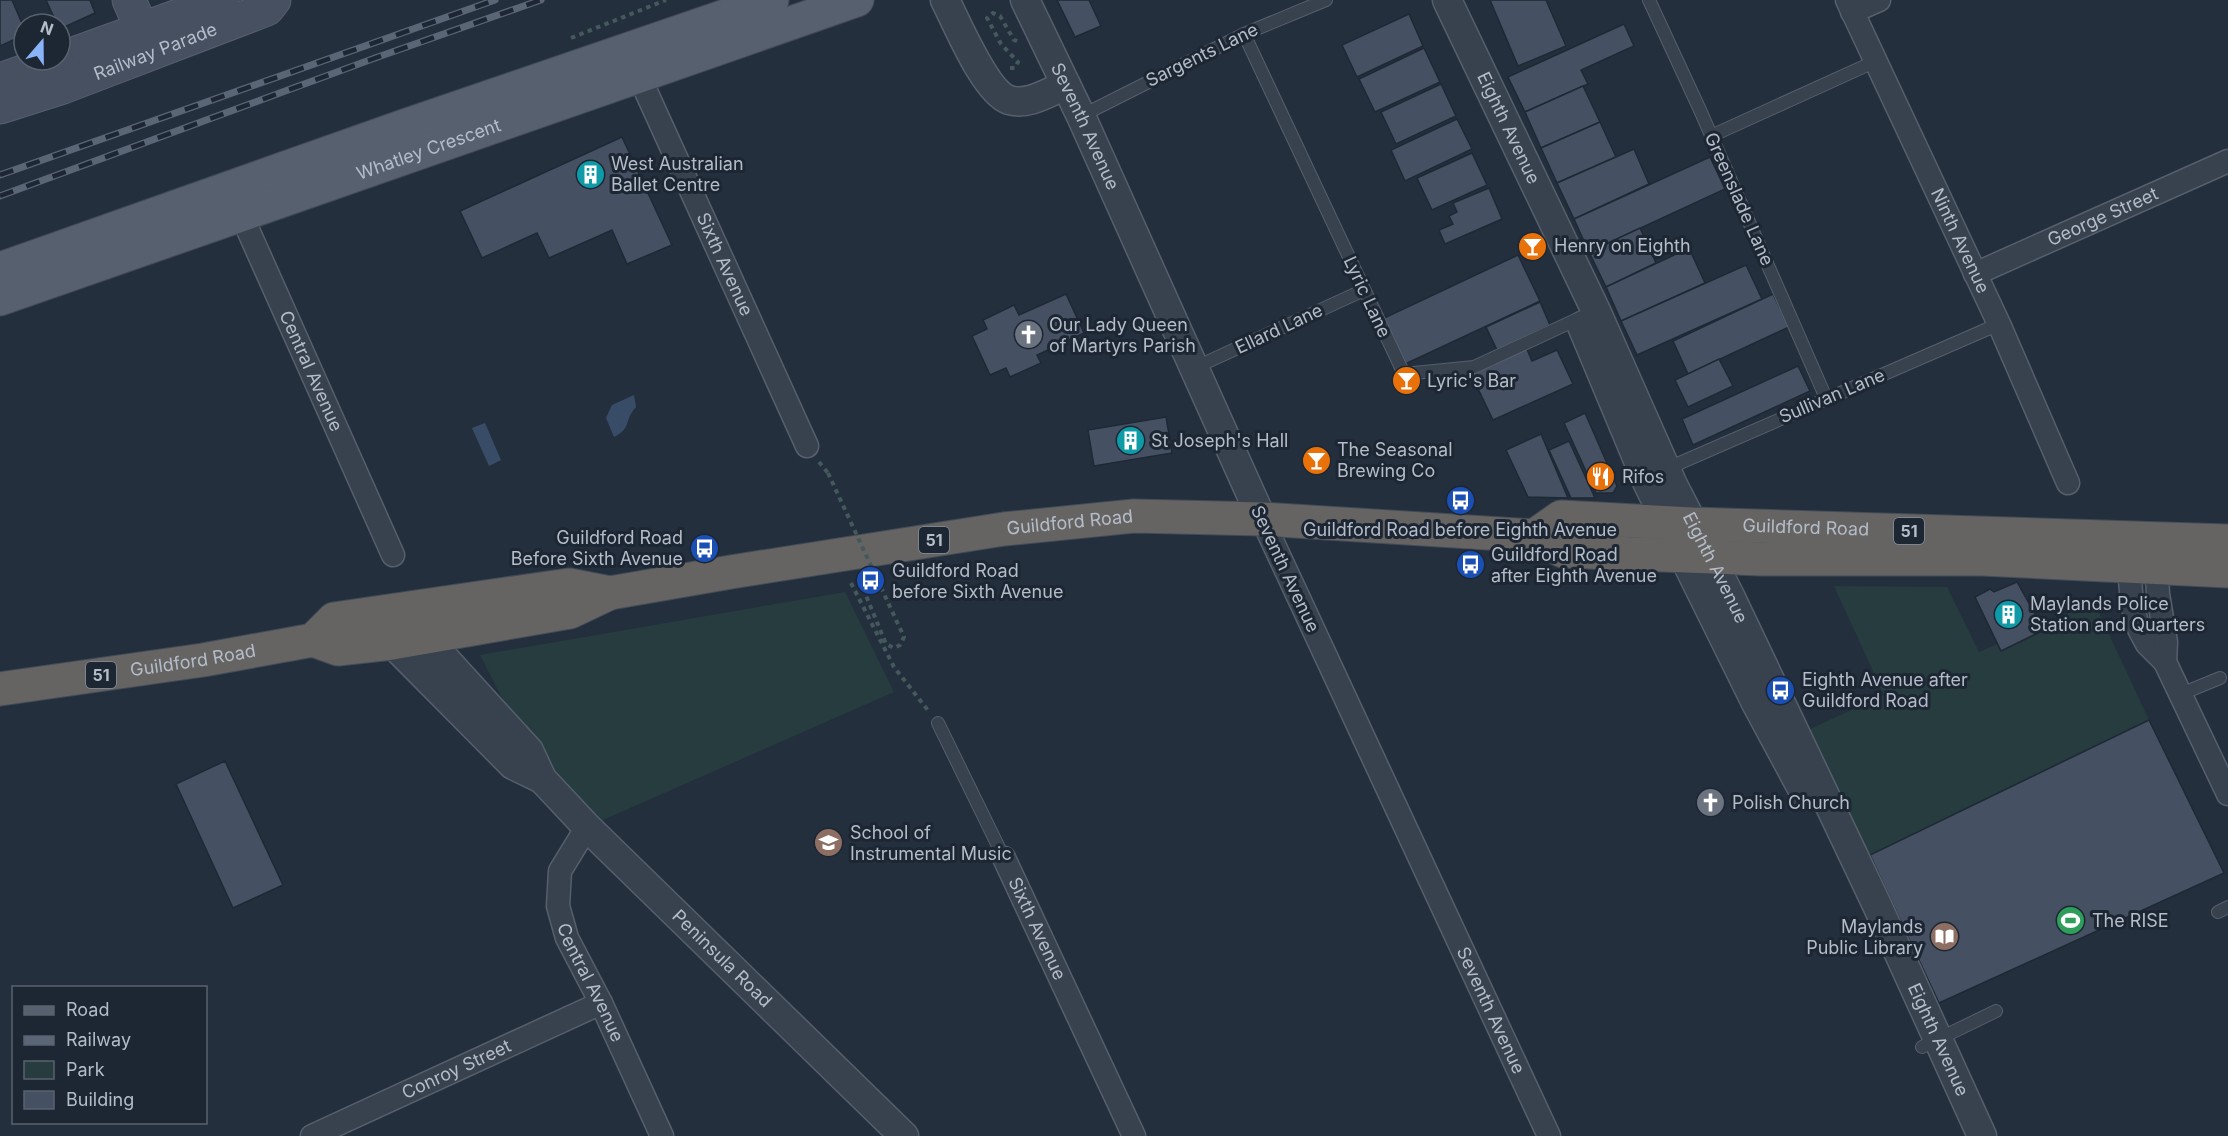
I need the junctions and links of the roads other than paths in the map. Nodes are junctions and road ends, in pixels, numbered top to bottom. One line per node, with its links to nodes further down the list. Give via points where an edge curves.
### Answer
1 (222, 0): 13 (main road, Railway Parade)
2 (274, 0): 13 (main road, Railway Parade, via 267,9)
3 (772, 0): 17 (main road, Whatley Crescent)
4 (857, 0): 17 (main road, Whatley Crescent)
5 (1025, 0): 20 (street, Seventh Avenue)
6 (1326, 0): 14 (lane, Sargents Lane)
7 (1428, 0): 30 (street, Eighth Avenue)
8 (1447, 0): 30 (street, Eighth Avenue)
9 (1649, 0): 23 (lane, Greenslade Lane)
10 (1879, 0): 12 (street)
11 (947, 5): 20 (street, via 999,94 1010,100 1032,100)
12 (1849, 6): 16 (street, Ninth Avenue)
13 (152, 24): 15 (main road, Railway Parade); 21 (main road, Railway Parade, via 63,87)
14 (1244, 34): 22 (lane, Sargents Lane); 28 (lane, Lyric Lane)
15 (72, 54)
16 (1876, 61): 23 (lane); 27 (street, Ninth Avenue)
17 (633, 62): 25 (main road, Whatley Crescent); 34 (street, Sixth Avenue)
18 (22, 72): 19 (main road, Railway Parade)
19 (0, 80)
20 (1066, 85): 22 (street, Seventh Avenue)
21 (0, 107)
22 (1081, 116): 32 (street, Seventh Avenue)
23 (1711, 136): 33 (lane, Greenslade Lane)
24 (2228, 161): 27 (street, George Street)
25 (235, 201): 26 (main road, Whatley Crescent); 29 (main road, Whatley Crescent); 42 (street, Central Avenue)
26 (0, 269)
27 (1976, 274): 31 (street, Ninth Avenue)
28 (1364, 290): 30 (lane, Lyric Lane, via 1404,374 1474,367); 32 (lane, Ellard Lane)
29 (0, 298)
30 (1587, 315): 35 (street, Eighth Avenue); 38 (street, Eighth Avenue, via 1648,484)
31 (1999, 324): 33 (lane, Sullivan Lane); 36 (street, Ninth Avenue)
32 (1193, 369): 37 (street, Seventh Avenue)
33 (1826, 398): 35 (lane, Sullivan Lane)
34 (807, 446)
35 (1666, 469): 38 (street, Eighth Avenue)
36 (2068, 483)
37 (1262, 519): 39 (highway, Guildford Road / 51); 45 (highway, Guildford Road / 51, via 1134,516 1015,528); 65 (street, Seventh Avenue)
38 (1680, 523): 39 (highway, Guildford Road / 51, via 1562,517); 41 (highway, Guildford Road / 51); 43 (street, Eighth Avenue)
39 (1534, 536): 43 (highway, Guildford Road / 51, via 1563,551)
40 (2228, 541): 41 (highway, Guildford Road / 51)
41 (2141, 552): 43 (highway, Guildford Road / 51, via 1982,560); 44 (highway, Guildford Road / 51); 52 (street, via 2161,619 2165,662)
42 (393, 555)
43 (1696, 556): 60 (street, Eighth Avenue, via 1797,735)
44 (2228, 571)
45 (610, 593): 46 (highway, Guildford Road / 51, via 569,585); 47 (highway, Guildford Road / 51, via 570,612)
46 (375, 613): 47 (street, Peninsula Road, via 413,627); 48 (highway, Guildford Road / 51, via 334,620)
47 (425, 637): 49 (highway, Guildford Road / 51); 54 (street, Peninsula Road, via 529,752)
48 (313, 640): 49 (highway, Guildford Road / 51, via 338,650); 51 (highway, Guildford Road / 51)
49 (392, 643): 54 (street, Peninsula Road, via 513,765)
50 (2220, 678): 52 (lane)
51 (0, 689)
52 (2181, 694): 55 (street)
53 (938, 723): 57 (lane, Sixth Avenue)
54 (542, 779): 56 (street, Peninsula Road)
55 (2228, 794)
56 (587, 827): 58 (street, Central Avenue, via 560,871 558,906 567,938); 63 (street, Peninsula Road)
57 (1004, 858): 64 (street, Sixth Avenue)
58 (601, 1004): 61 (street, Conroy Street); 62 (street, Central Avenue)
59 (1996, 1011): 60 (lane)
60 (1930, 1043): 66 (street, Eighth Avenue); 67 (street, Eighth Avenue)
61 (312, 1136)
62 (662, 1136)
63 (904, 1136)
64 (1134, 1136)
65 (1549, 1136)
66 (1962, 1136)
67 (1982, 1136)

